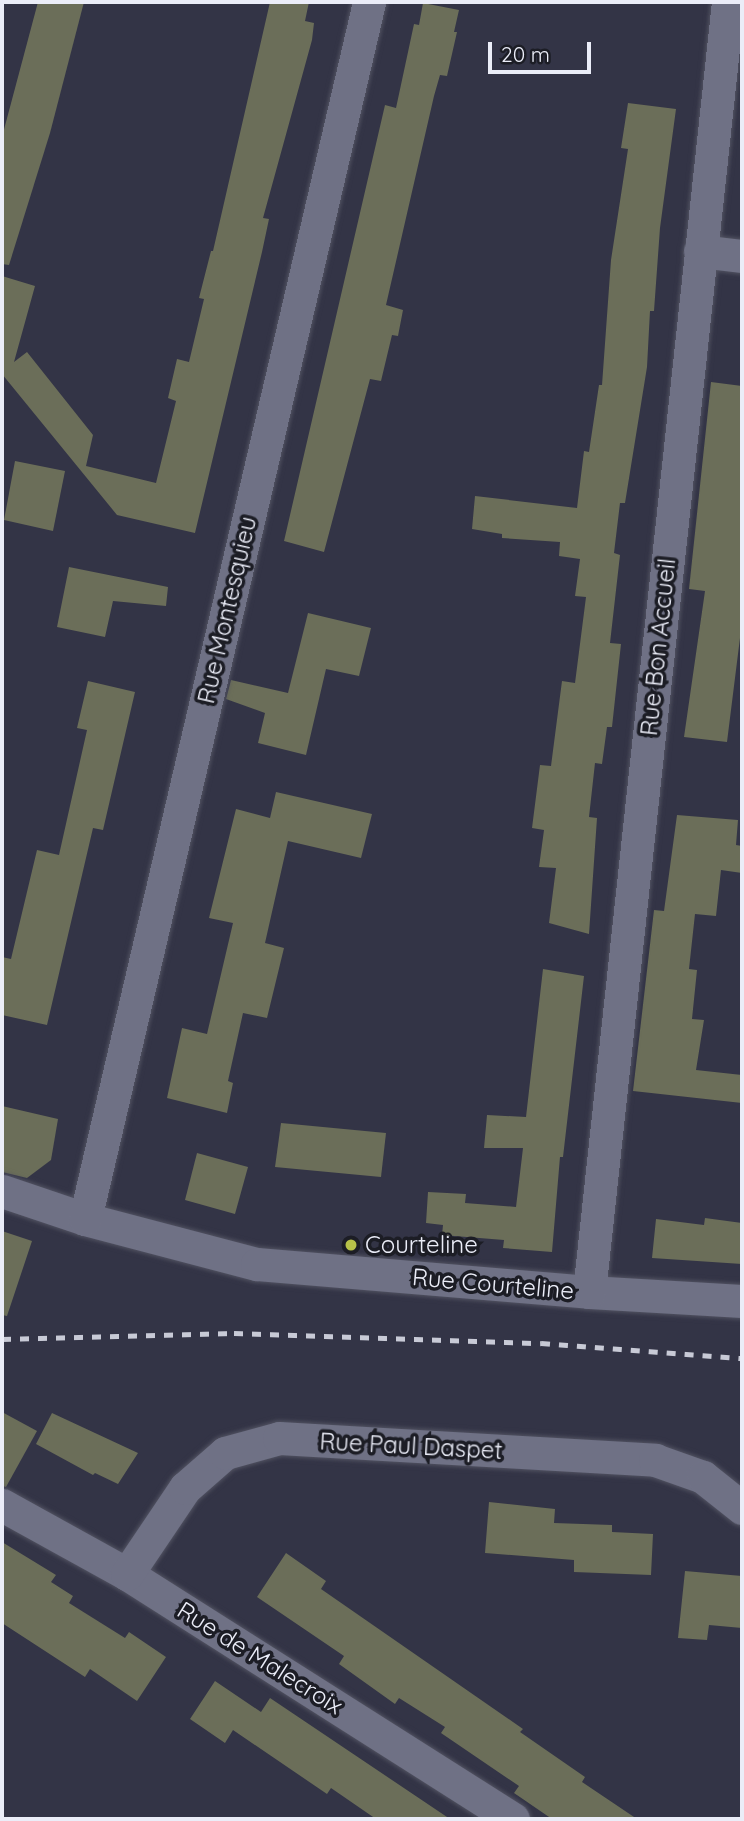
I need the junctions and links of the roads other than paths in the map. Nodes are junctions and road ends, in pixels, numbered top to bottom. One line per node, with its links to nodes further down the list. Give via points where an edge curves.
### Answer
1 (369, 2): 7 (street, Rue Montesquieu)
2 (727, 2): 3 (street, Rue Bon Accueil)
3 (730, 98): 4 (street, Rue Bon Accueil)
4 (700, 251): 5 (street); 8 (street, Rue Bon Accueil)
5 (742, 256)
6 (2, 1191): 7 (street, Rue Courteline)
7 (85, 1219): 8 (street, Rue Courteline, via 257,1264)
8 (589, 1292): 9 (street, Rue Courteline)
9 (742, 1301)
10 (2, 1505): 12 (street, Rue de Malecroix)
11 (742, 1508): 12 (street, Rue Paul Daspet, via 703,1477 655,1460 279,1438 225,1453 185,1488)
12 (127, 1574): 13 (street, Rue de Malecroix)
13 (513, 1819)

